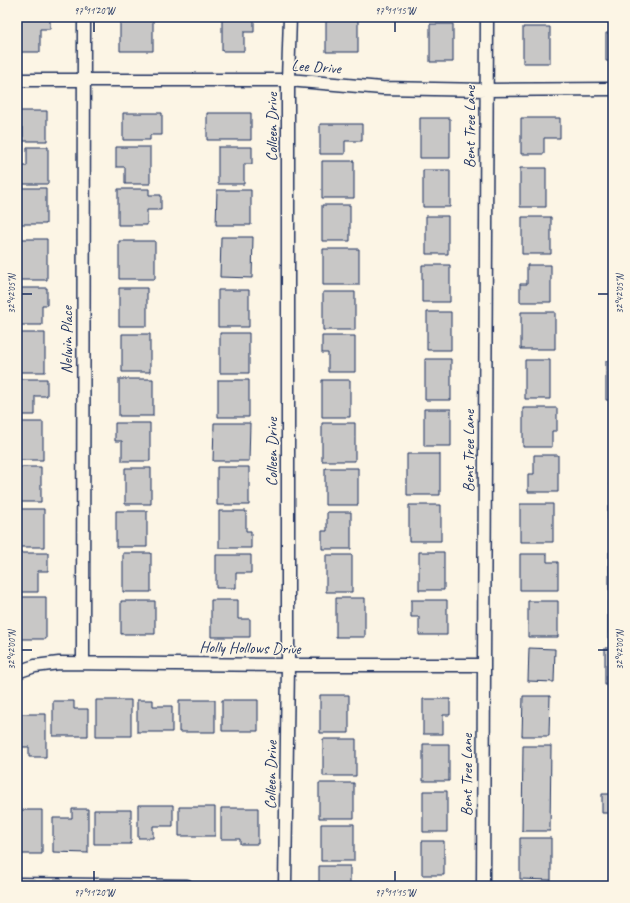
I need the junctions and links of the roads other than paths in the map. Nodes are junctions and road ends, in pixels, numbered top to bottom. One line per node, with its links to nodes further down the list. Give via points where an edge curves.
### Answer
1 (84, 17): 5 (street, Nelwin Place)
2 (290, 17): 6 (street, Colleen Drive)
3 (487, 17): 8 (street, Bent Tree Lane)
4 (17, 80): 5 (street, Lee Drive)
5 (84, 80): 6 (street, Lee Drive); 9 (street, Nelwin Place)
6 (288, 80): 8 (street, Lee Drive, via 382,88); 10 (street, Colleen Drive)
7 (613, 89): 8 (street, Lee Drive)
8 (486, 90): 11 (street, Bent Tree Lane)
9 (83, 662): 10 (street, Holly Hollows Drive); 12 (street, Holly Hollows Drive, via 35,666)
10 (288, 665): 11 (street, Holly Hollows Drive); 15 (street, Colleen Drive)
11 (484, 665): 16 (street, Bent Tree Lane)
12 (17, 672)
13 (17, 884): 14 (street)
14 (187, 886)
15 (286, 886)
16 (483, 886)

